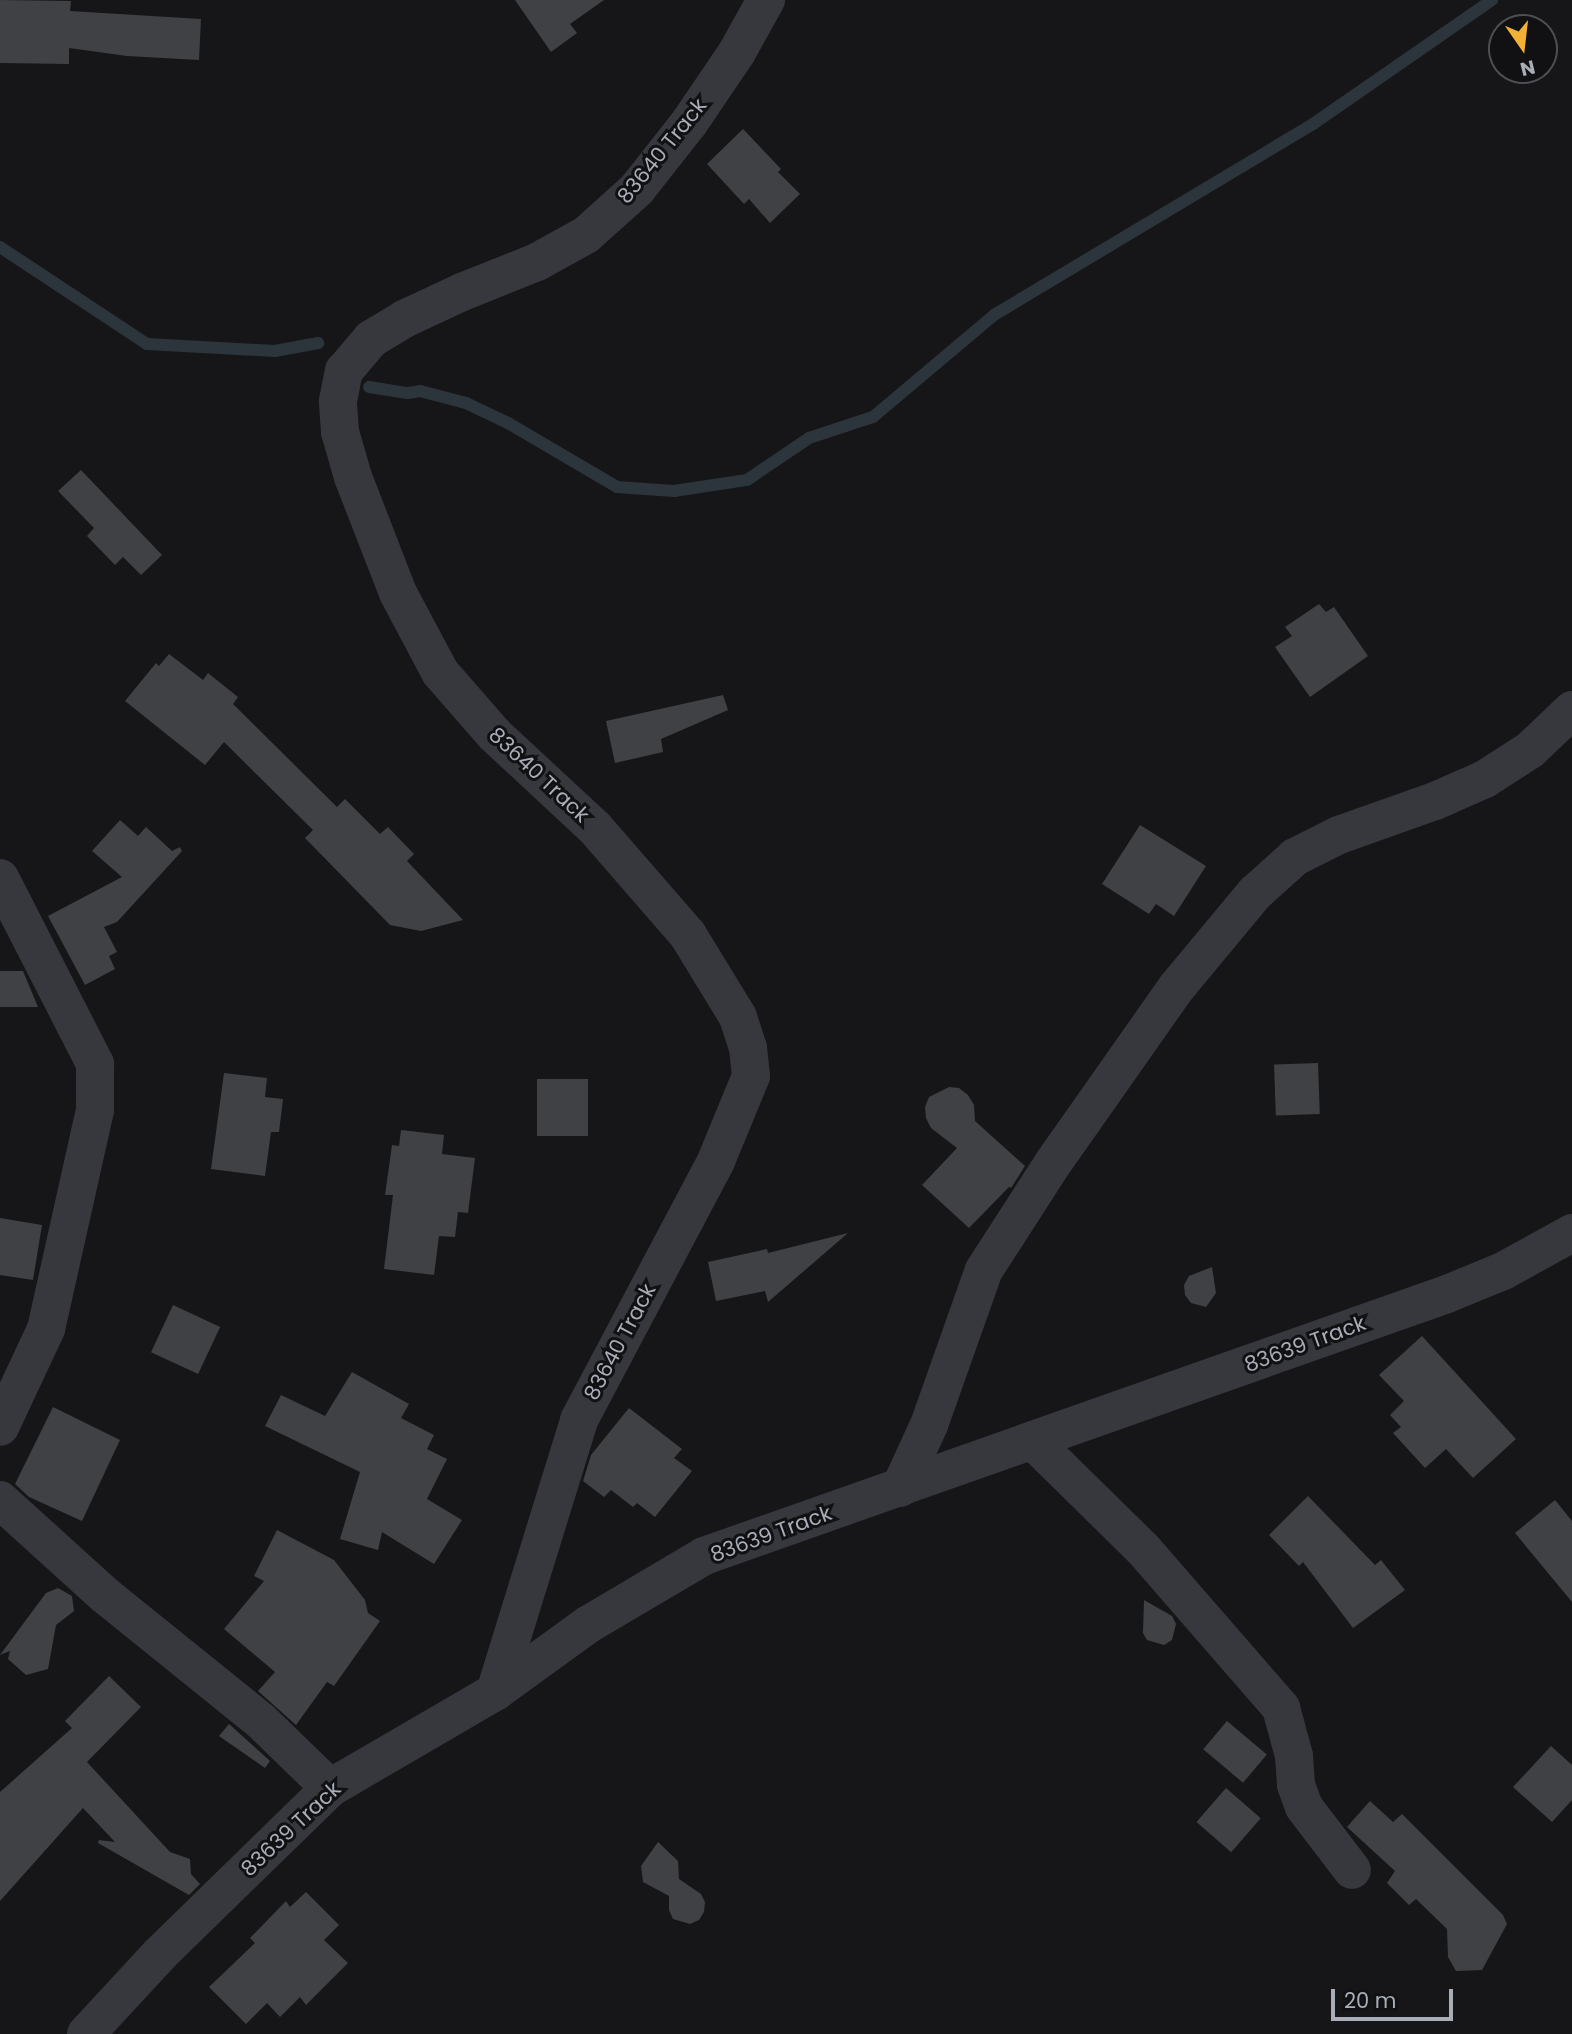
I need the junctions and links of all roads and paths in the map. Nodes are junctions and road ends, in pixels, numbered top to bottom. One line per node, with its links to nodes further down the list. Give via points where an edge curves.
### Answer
1 (766, 0): 9 (street, 83640 Track, via 689,123 637,189 586,235 537,262 404,319 372,339 344,372 338,401 340,432 353,477 398,593 440,672 494,734 595,828 688,935 738,1017 748,1048 751,1076 716,1161 579,1420)
2 (1572, 710): 7 (street, via 1530,750 1485,779 1306,851 1255,893 1175,988 984,1270 929,1425)
3 (0, 878): 5 (street, via 95,1064 96,1110 46,1329)
4 (1572, 1233): 6 (street, 83639 Track, via 1503,1271 1447,1294)
5 (0, 1427)
6 (1033, 1441): 7 (street, 83639 Track); 11 (street, via 1143,1549 1281,1708 1304,1807)
7 (900, 1488): 9 (street, 83639 Track, via 704,1556 589,1624)
8 (0, 1500): 10 (street, via 106,1596 261,1721)
9 (495, 1692): 10 (street, 83639 Track)
10 (330, 1788): 12 (street, 83639 Track, via 160,1954)
11 (1352, 1870)
12 (86, 2034)

